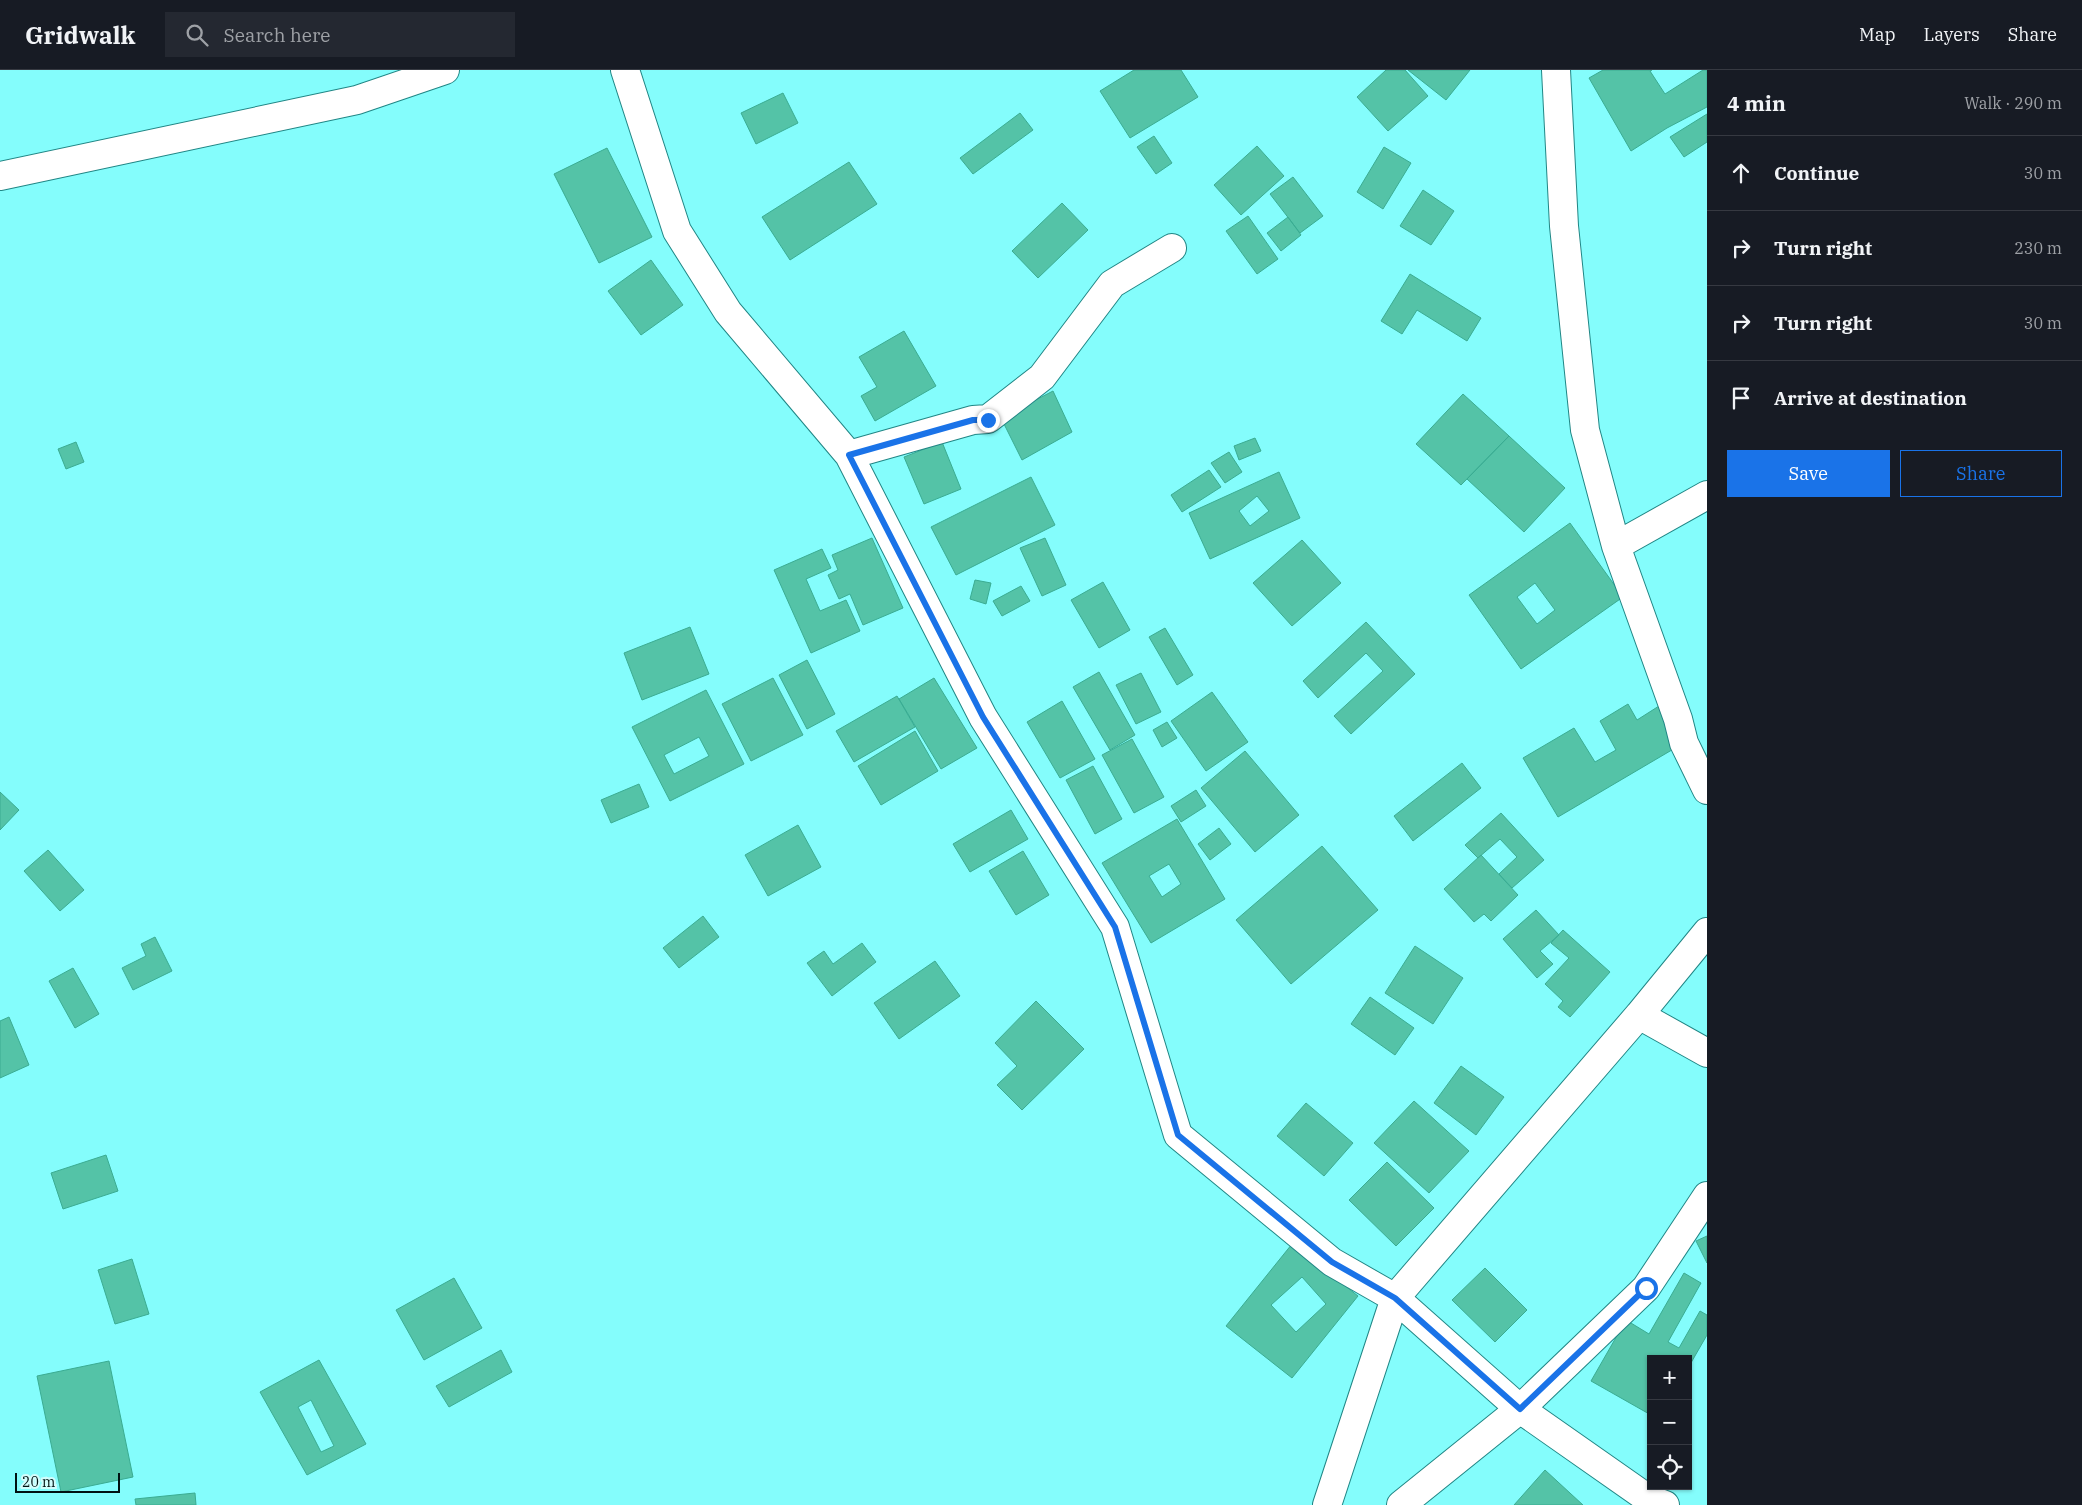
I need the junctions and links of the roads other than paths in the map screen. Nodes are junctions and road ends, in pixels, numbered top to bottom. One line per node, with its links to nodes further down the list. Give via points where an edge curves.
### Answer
1 (445, 70): 4 (street, via 356,100)
2 (625, 70): 6 (street, via 677,231 728,312)
3 (1556, 70): 8 (street, via 1564,226 1585,430)
4 (0, 176)
5 (1172, 248): 6 (street, via 1112,284 1042,377 988,420 973,420)
6 (849, 455): 14 (street, via 983,717 1115,927 1178,1135 1332,1262)
7 (1707, 495): 8 (street)
8 (1616, 546): 9 (street, via 1684,743)
9 (1707, 790)
10 (1707, 932): 11 (street)
11 (1639, 1015): 12 (street); 14 (street)
12 (1707, 1054)
13 (1707, 1196): 15 (street, via 1646,1288)
14 (1395, 1298): 15 (street); 16 (street)
15 (1520, 1409): 17 (street); 18 (street, via 1648,1498)
16 (1327, 1505)
17 (1401, 1505)
18 (1665, 1505)

